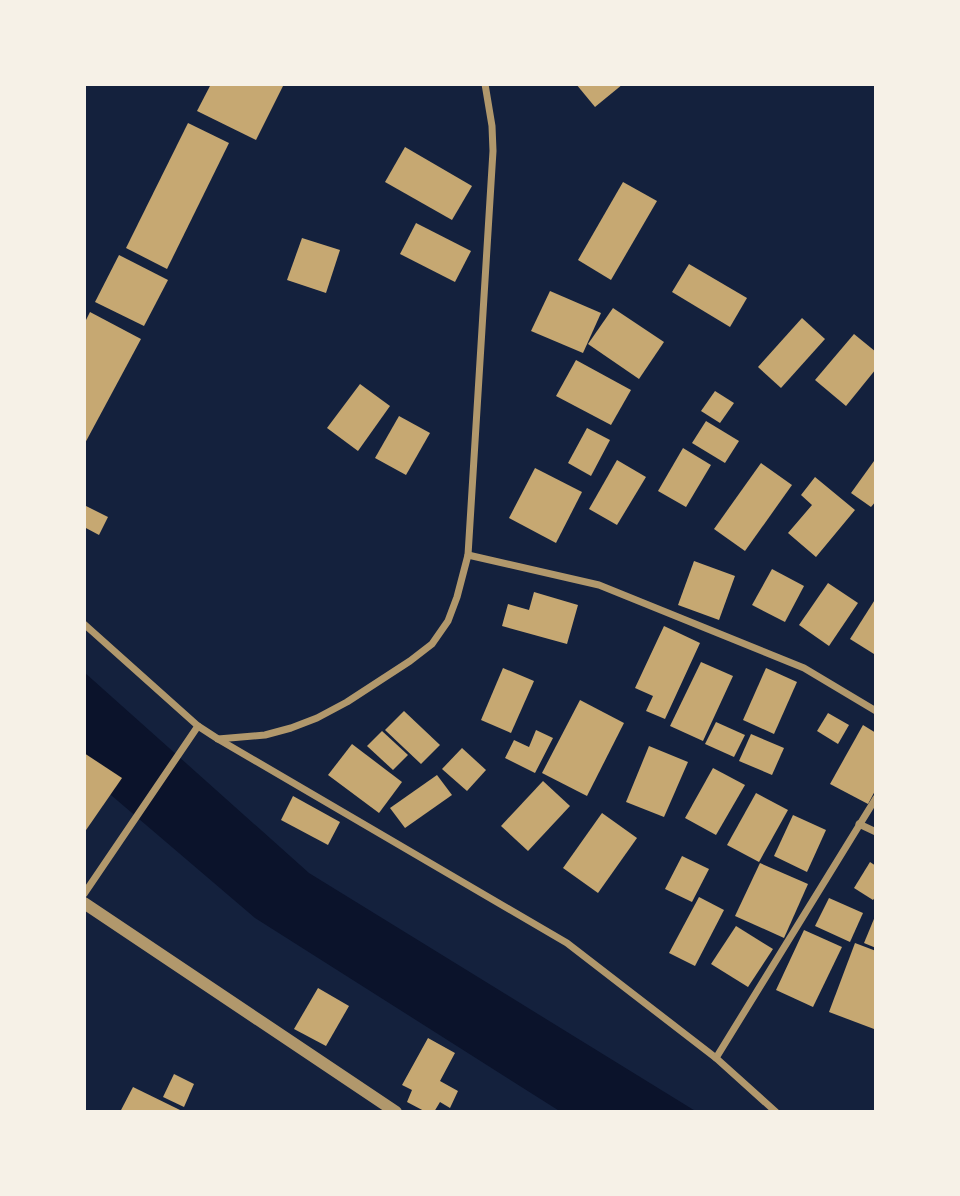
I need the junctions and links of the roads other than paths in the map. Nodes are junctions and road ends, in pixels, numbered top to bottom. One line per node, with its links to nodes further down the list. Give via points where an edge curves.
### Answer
1 (485, 84): 2 (street, via 493,151)
2 (468, 555): 4 (street, via 599,584 804,668); 6 (street, via 448,621 432,644 410,661 317,718 265,735)
3 (84, 624): 5 (street)
4 (876, 711)
5 (196, 729): 6 (street); 10 (street)
6 (218, 739): 12 (street, via 568,943)
7 (876, 798): 8 (street)
8 (859, 824): 9 (street); 12 (street)
9 (876, 832)
10 (84, 894)
11 (84, 903): 13 (street)
12 (716, 1058): 14 (street)
13 (396, 1112)
14 (776, 1112)

